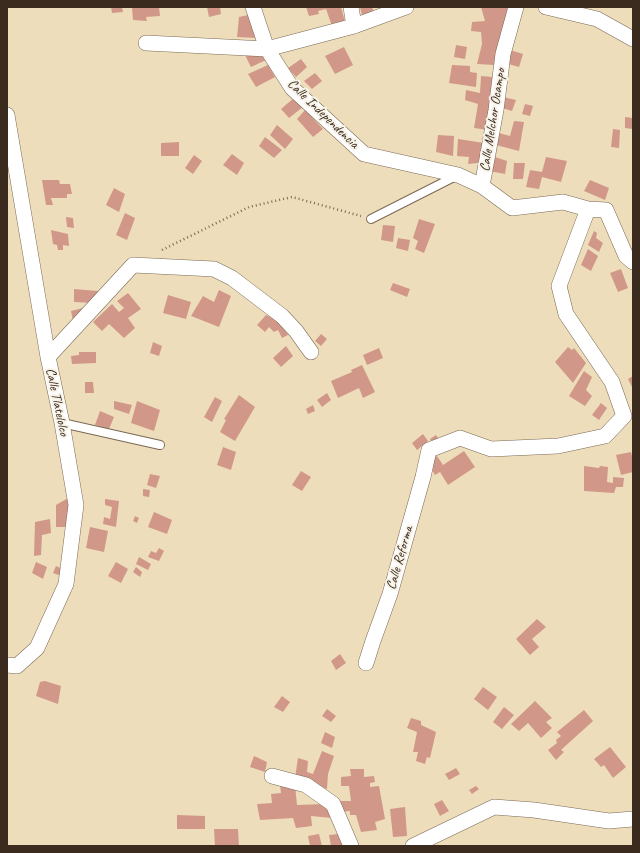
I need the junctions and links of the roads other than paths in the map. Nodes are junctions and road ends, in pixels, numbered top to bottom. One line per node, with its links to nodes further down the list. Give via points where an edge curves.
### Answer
1 (253, 7): 9 (street, Calle Independencia)
2 (352, 7): 6 (street)
3 (406, 7): 6 (street)
4 (516, 7): 12 (street, Calle Melchor Ocampo, via 503,54)
5 (546, 7): 7 (street, via 597,19)
6 (354, 26): 9 (street)
7 (633, 39)
8 (146, 43): 9 (street)
9 (267, 50): 11 (street, Calle Independencia, via 292,88 364,154)
10 (7, 115): 17 (street, Calle Tlatelolco)
11 (458, 174): 12 (street, Calle Independencia); 14 (lane)
12 (482, 186): 13 (street, Calle Melchor Ocampo, via 512,208 563,202)
13 (588, 209): 15 (street, Calle Melchor Ocampo, via 606,210 626,256); 20 (street, Calle Reforma, via 560,286 566,314 612,382 624,416 605,436 558,446 491,449 460,438 429,450 390,594)
14 (371, 219)
15 (633, 262)
16 (311, 352): 17 (street, via 282,316 232,278 214,269 133,265)
17 (48, 357): 18 (street, Calle Tlatelolco)
18 (62, 423): 19 (lane); 21 (street, Calle Tlatelolco, via 76,505 66,584 37,648 17,666)
19 (160, 445)
20 (366, 663)
21 (7, 665)
22 (272, 776): 24 (street, via 306,785 333,804)
23 (633, 819): 25 (street, via 608,821 494,807)
24 (351, 846)
25 (413, 846)

